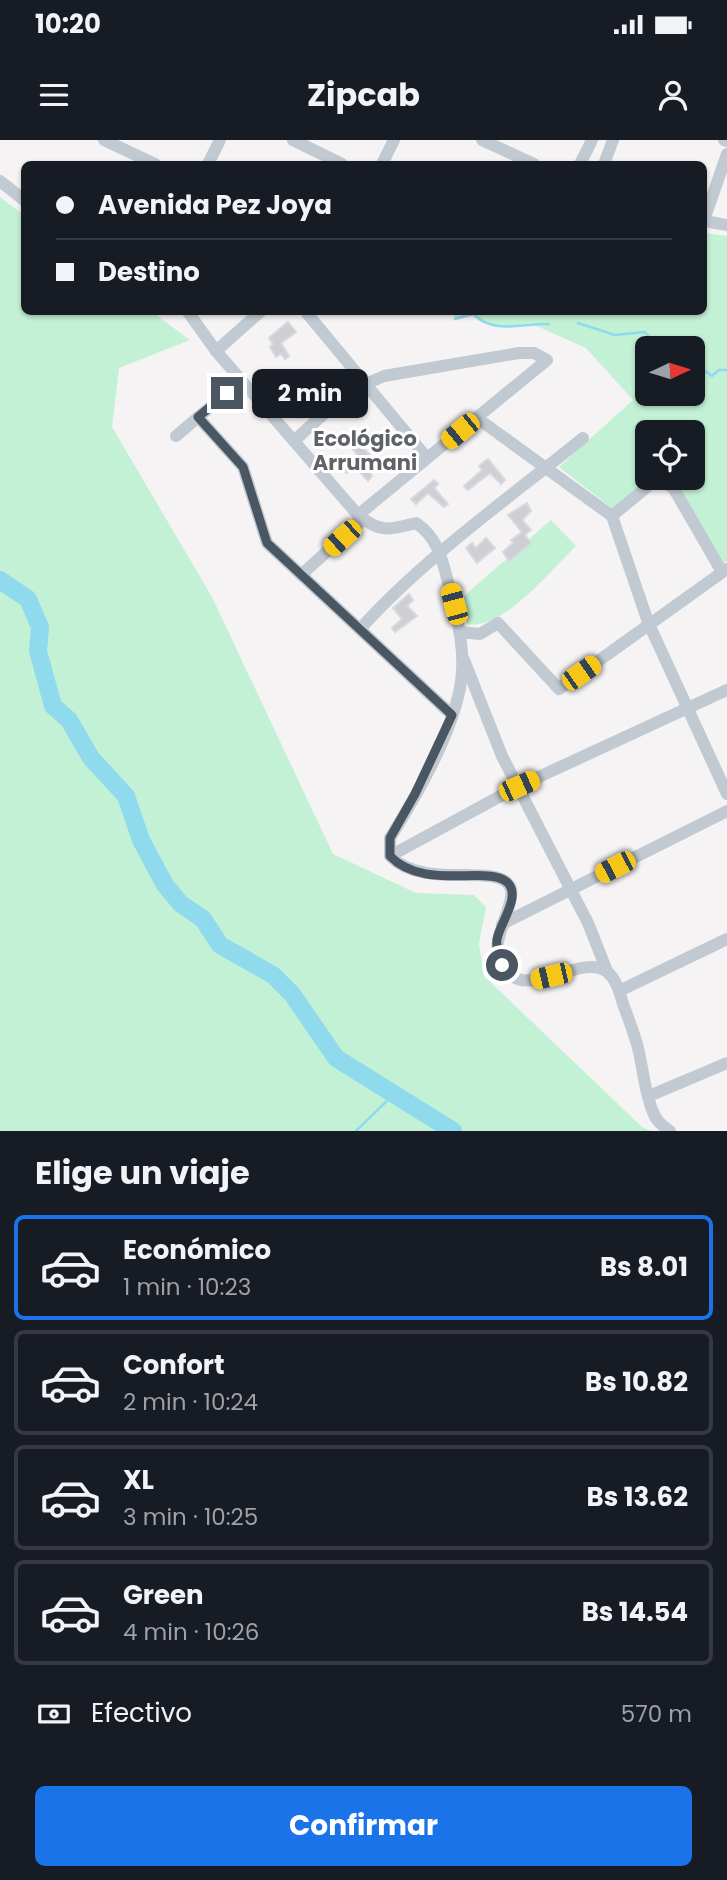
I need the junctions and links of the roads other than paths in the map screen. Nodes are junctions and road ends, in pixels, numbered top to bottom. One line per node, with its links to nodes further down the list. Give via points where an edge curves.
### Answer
1 (104, 140): 9 (street)
2 (220, 140): 10 (street)
3 (293, 140): 11 (street)
4 (394, 140): 12 (street)
5 (482, 140): 13 (street)
6 (592, 140): 14 (street)
7 (614, 140): 15 (street)
8 (727, 154): 18 (street)
9 (149, 161)
10 (210, 161)
11 (336, 161)
12 (384, 161)
13 (528, 161)
14 (582, 161)
15 (605, 161)
16 (0, 181): 17 (street)
17 (21, 198)
18 (707, 212)
19 (707, 222): 20 (street)
20 (727, 225)
21 (190, 315): 24 (street)
22 (257, 315): 24 (street)
23 (308, 315): 26 (street)
24 (216, 351): 25 (street)
25 (241, 381): 27 (street); 31 (street)
26 (365, 383): 28 (street, via 408,370 519,353 534,353 547,360); 31 (street); 32 (street)
27 (198, 417): 29 (street); 38 (street, via 243,467 267,543)
28 (477, 418): 32 (street); 33 (street)
29 (176, 436)
30 (583, 438): 33 (street)
31 (294, 441): 35 (street)
32 (427, 458): 35 (street)
33 (545, 468): 34 (street); 36 (street)
34 (612, 516): 37 (street, via 653,482 663,481 674,489); 39 (street)
35 (360, 517): 36 (street, via 388,530 416,523 429,532); 38 (street)
36 (441, 554): 40 (street); 41 (street)
37 (725, 570): 39 (street)
38 (301, 575): 40 (street)
39 (649, 625): 41 (street, via 559,689 498,623 480,634); 44 (street)
40 (360, 629): 45 (street)
41 (459, 632): 42 (street)
42 (461, 653): 45 (street, via 460,687); 46 (street, via 502,756)
43 (727, 690): 44 (street)
44 (687, 709): 46 (street); 47 (street)
45 (452, 715): 49 (street, via 390,838)
46 (519, 786): 49 (street); 50 (street)
47 (727, 794)
48 (727, 811): 50 (street)
49 (390, 856): 51 (street, via 407,869 442,877 498,876 513,892)
50 (570, 889): 51 (street); 53 (street)
51 (502, 924): 53 (street, via 497,954 509,974 519,980 582,968)
52 (727, 939): 54 (street)
53 (607, 971): 54 (street)
54 (619, 991): 56 (street)
55 (727, 1063): 56 (street)
56 (649, 1096): 57 (street, via 658,1122)
57 (670, 1131)

